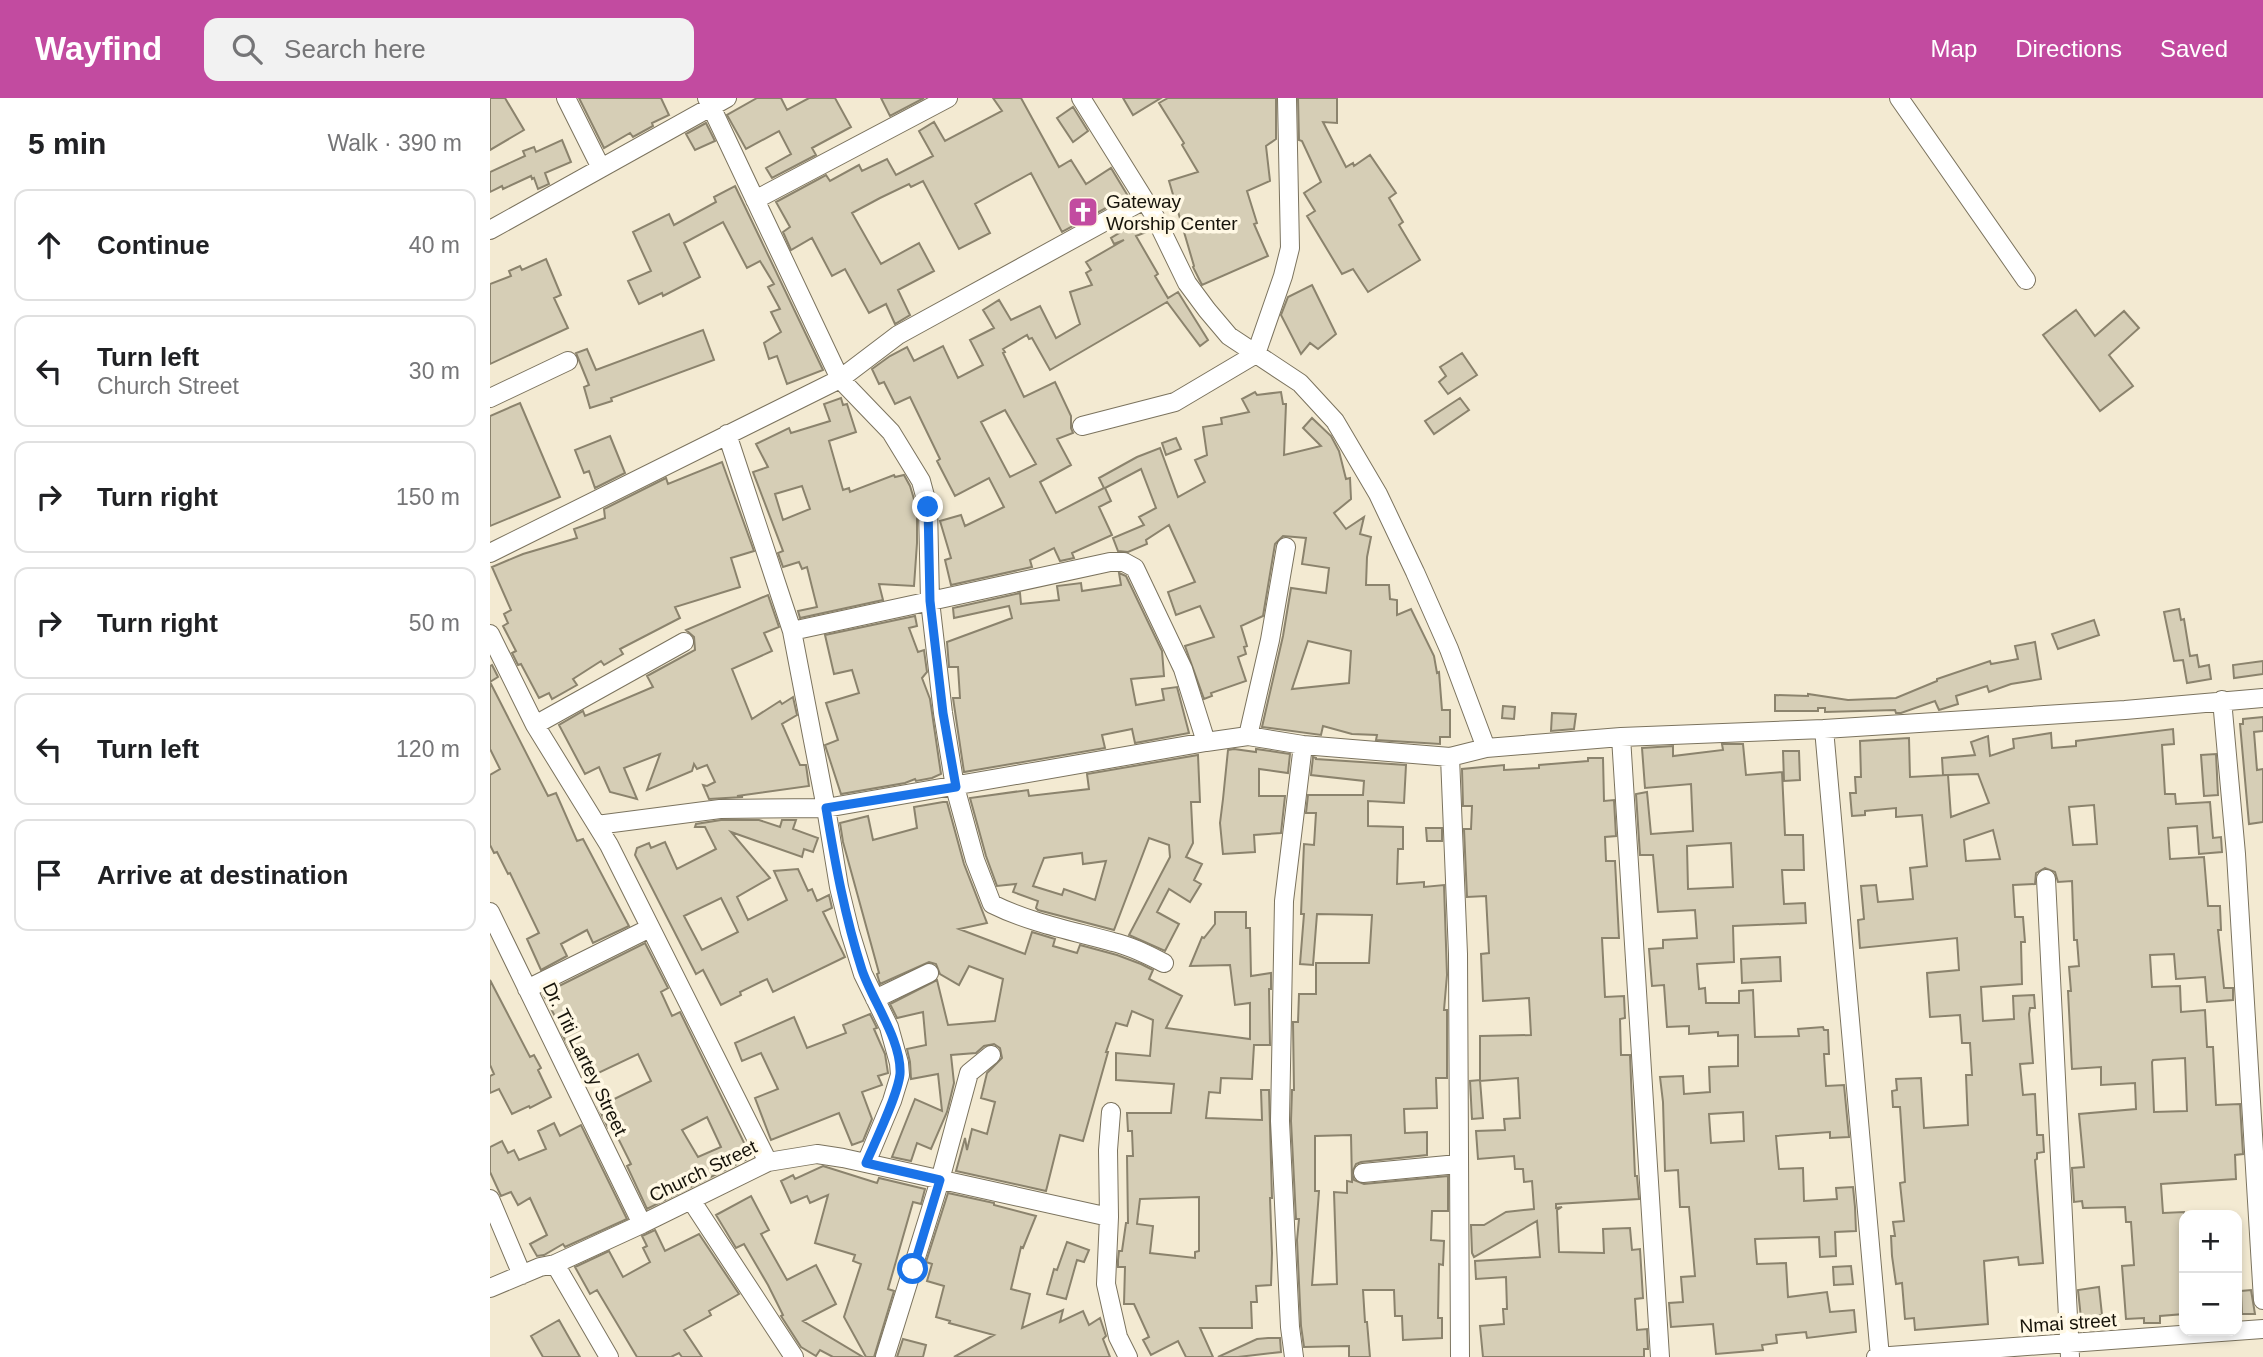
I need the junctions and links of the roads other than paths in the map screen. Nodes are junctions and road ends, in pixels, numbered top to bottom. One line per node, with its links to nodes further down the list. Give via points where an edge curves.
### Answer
1 (566, 98): 8 (street)
2 (727, 98): 7 (street)
3 (948, 98): 9 (street)
4 (1081, 98): 10 (street)
5 (1287, 98): 13 (street, via 1290,248)
6 (1899, 98): 12 (street)
7 (709, 102): 8 (street); 9 (street)
8 (601, 168): 11 (street)
9 (755, 200): 15 (street)
10 (1144, 200): 13 (street, via 1187,284 1228,336); 15 (street, via 898,335)
11 (490, 230)
12 (2026, 280)
13 (1256, 354): 17 (street, via 1175,402); 33 (street, via 1300,383 1335,421 1378,494 1449,649)
14 (568, 361): 16 (street)
15 (840, 379): 18 (street); 21 (street, via 891,432 921,481 928,507)
16 (490, 398)
17 (1082, 426)
18 (727, 434): 20 (street); 22 (street)
19 (1286, 547): 29 (street)
20 (490, 553)
21 (930, 601): 22 (street); 31 (street, via 1124,562 1135,568 1183,669); 35 (street)
22 (792, 631): 36 (street)
23 (490, 634): 27 (street)
24 (684, 642): 27 (street)
25 (2263, 698): 26 (street)
26 (2222, 700): 28 (street); 59 (street)
27 (536, 725): 37 (street)
28 (1824, 729): 30 (street); 69 (street)
29 (1248, 736): 31 (street); 32 (street)
30 (1622, 737): 33 (street); 68 (street)
31 (1206, 741): 35 (street)
32 (1303, 745): 34 (street); 66 (street, via 1284,901 1280,1108)
33 (1486, 748): 34 (street)
34 (1450, 757): 49 (street, via 1458,954)
35 (956, 787): 36 (street); 41 (street, via 992,904)
36 (826, 808): 37 (street, via 720,809); 44 (street, via 850,932)
37 (597, 825): 40 (street)
38 (2046, 879): 61 (street)
39 (490, 912): 43 (street, Dr. Titi Lartey Street)
40 (650, 928): 43 (street); 47 (street)
41 (1164, 963)
42 (929, 973): 44 (street)
43 (527, 989): 55 (street, Dr. Titi Lartey Street)
44 (875, 999): 48 (street, via 889,1027 900,1075)
45 (991, 1055): 51 (street, via 969,1073)
46 (1111, 1112): 54 (street)
47 (768, 1162): 48 (street, Church Street, via 817,1154); 53 (street, Church Street)
48 (866, 1163): 51 (street, Church Street)
49 (1458, 1164): 50 (street); 67 (street)
50 (1363, 1173)
51 (940, 1180): 54 (street, Church Street); 64 (street)
52 (490, 1199): 57 (street)
53 (691, 1200): 55 (street, Church Street); 63 (street)
54 (1109, 1217): 65 (street, via 1106,1284 1118,1336)
55 (642, 1224): 56 (street, Church Street)
56 (555, 1264): 57 (street, Church Street); 62 (street)
57 (522, 1275): 58 (street, Church Street)
58 (490, 1288)
59 (2263, 1300)
60 (2263, 1329): 61 (street, Nmai street)
61 (2070, 1351): 69 (street, Nmai street)
62 (609, 1357)
63 (794, 1357)
64 (886, 1357)
65 (1128, 1357)
66 (1294, 1357)
67 (1460, 1357)
68 (1660, 1357)
69 (1878, 1357)

